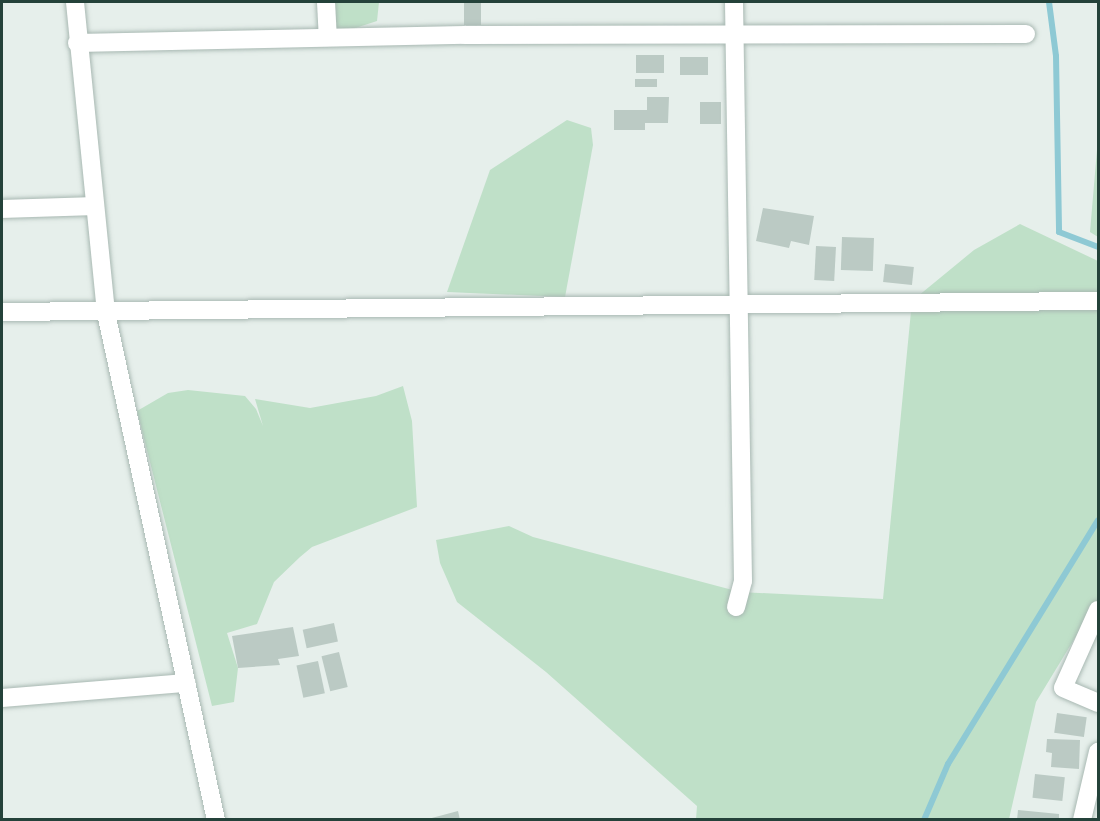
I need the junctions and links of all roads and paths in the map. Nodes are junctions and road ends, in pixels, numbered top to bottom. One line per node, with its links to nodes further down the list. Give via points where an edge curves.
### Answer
1 (75, 2): 7 (street)
2 (326, 2): 6 (street)
3 (734, 2): 4 (street)
4 (734, 33): 5 (street); 6 (street); 11 (street)
5 (1026, 34)
6 (328, 37): 7 (street)
7 (77, 43): 8 (street)
8 (95, 206): 9 (street); 13 (street)
9 (2, 209)
10 (1098, 301): 11 (street)
11 (740, 305): 13 (street); 14 (street, via 743,581)
12 (2, 312): 13 (street)
13 (106, 313): 16 (street)
14 (736, 607)
15 (1098, 610): 18 (street, via 1063,688)
16 (186, 683): 17 (street); 20 (street)
17 (2, 698)
18 (1098, 703)
19 (1098, 752): 21 (street)
20 (216, 819)
21 (1082, 819)

